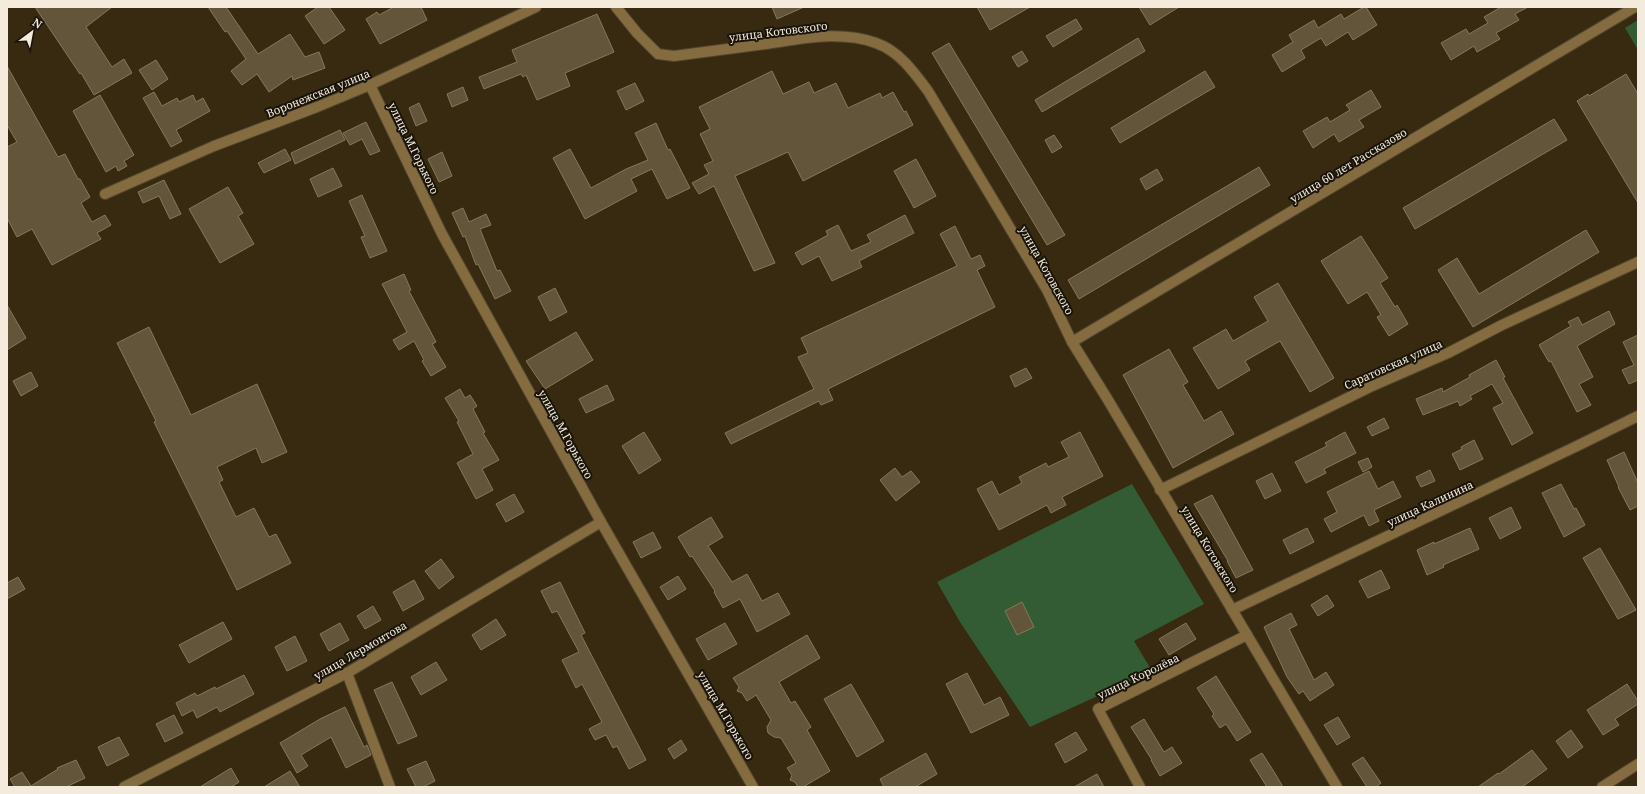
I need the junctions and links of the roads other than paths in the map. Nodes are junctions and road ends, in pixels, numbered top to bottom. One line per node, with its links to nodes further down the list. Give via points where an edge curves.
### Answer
1 (536, 7): 4 (street, Воронежская улица)
2 (616, 7): 7 (street, улица Котовского, via 658,54 674,56 822,36 854,38 876,43 894,53 911,67 928,91 1047,290)
3 (1636, 7): 7 (street, улица 60 лет Рассказово)
4 (370, 86): 5 (street, Воронежская улица, via 214,146); 10 (street, улица М.Горького, via 442,234)
5 (105, 194)
6 (1638, 262): 9 (street, Саратовская улица, via 1448,353 1370,387)
7 (1072, 342): 9 (street, улица Котовского)
8 (1638, 416): 11 (street, улица Калинина)
9 (1160, 490): 11 (street, улица Котовского)
10 (601, 522): 13 (street, улица Лермонтова); 17 (street, улица М.Горького)
11 (1232, 610): 12 (street, улица Котовского)
12 (1247, 635): 18 (street, улица Королёва, via 1098,709); 19 (street, улица Котовского)
13 (347, 672): 15 (street, улица Лермонтова); 16 (street)
14 (1638, 764): 20 (street)
15 (124, 787)
16 (390, 787)
17 (753, 787)
18 (1140, 787)
19 (1338, 787)
20 (1602, 787)

